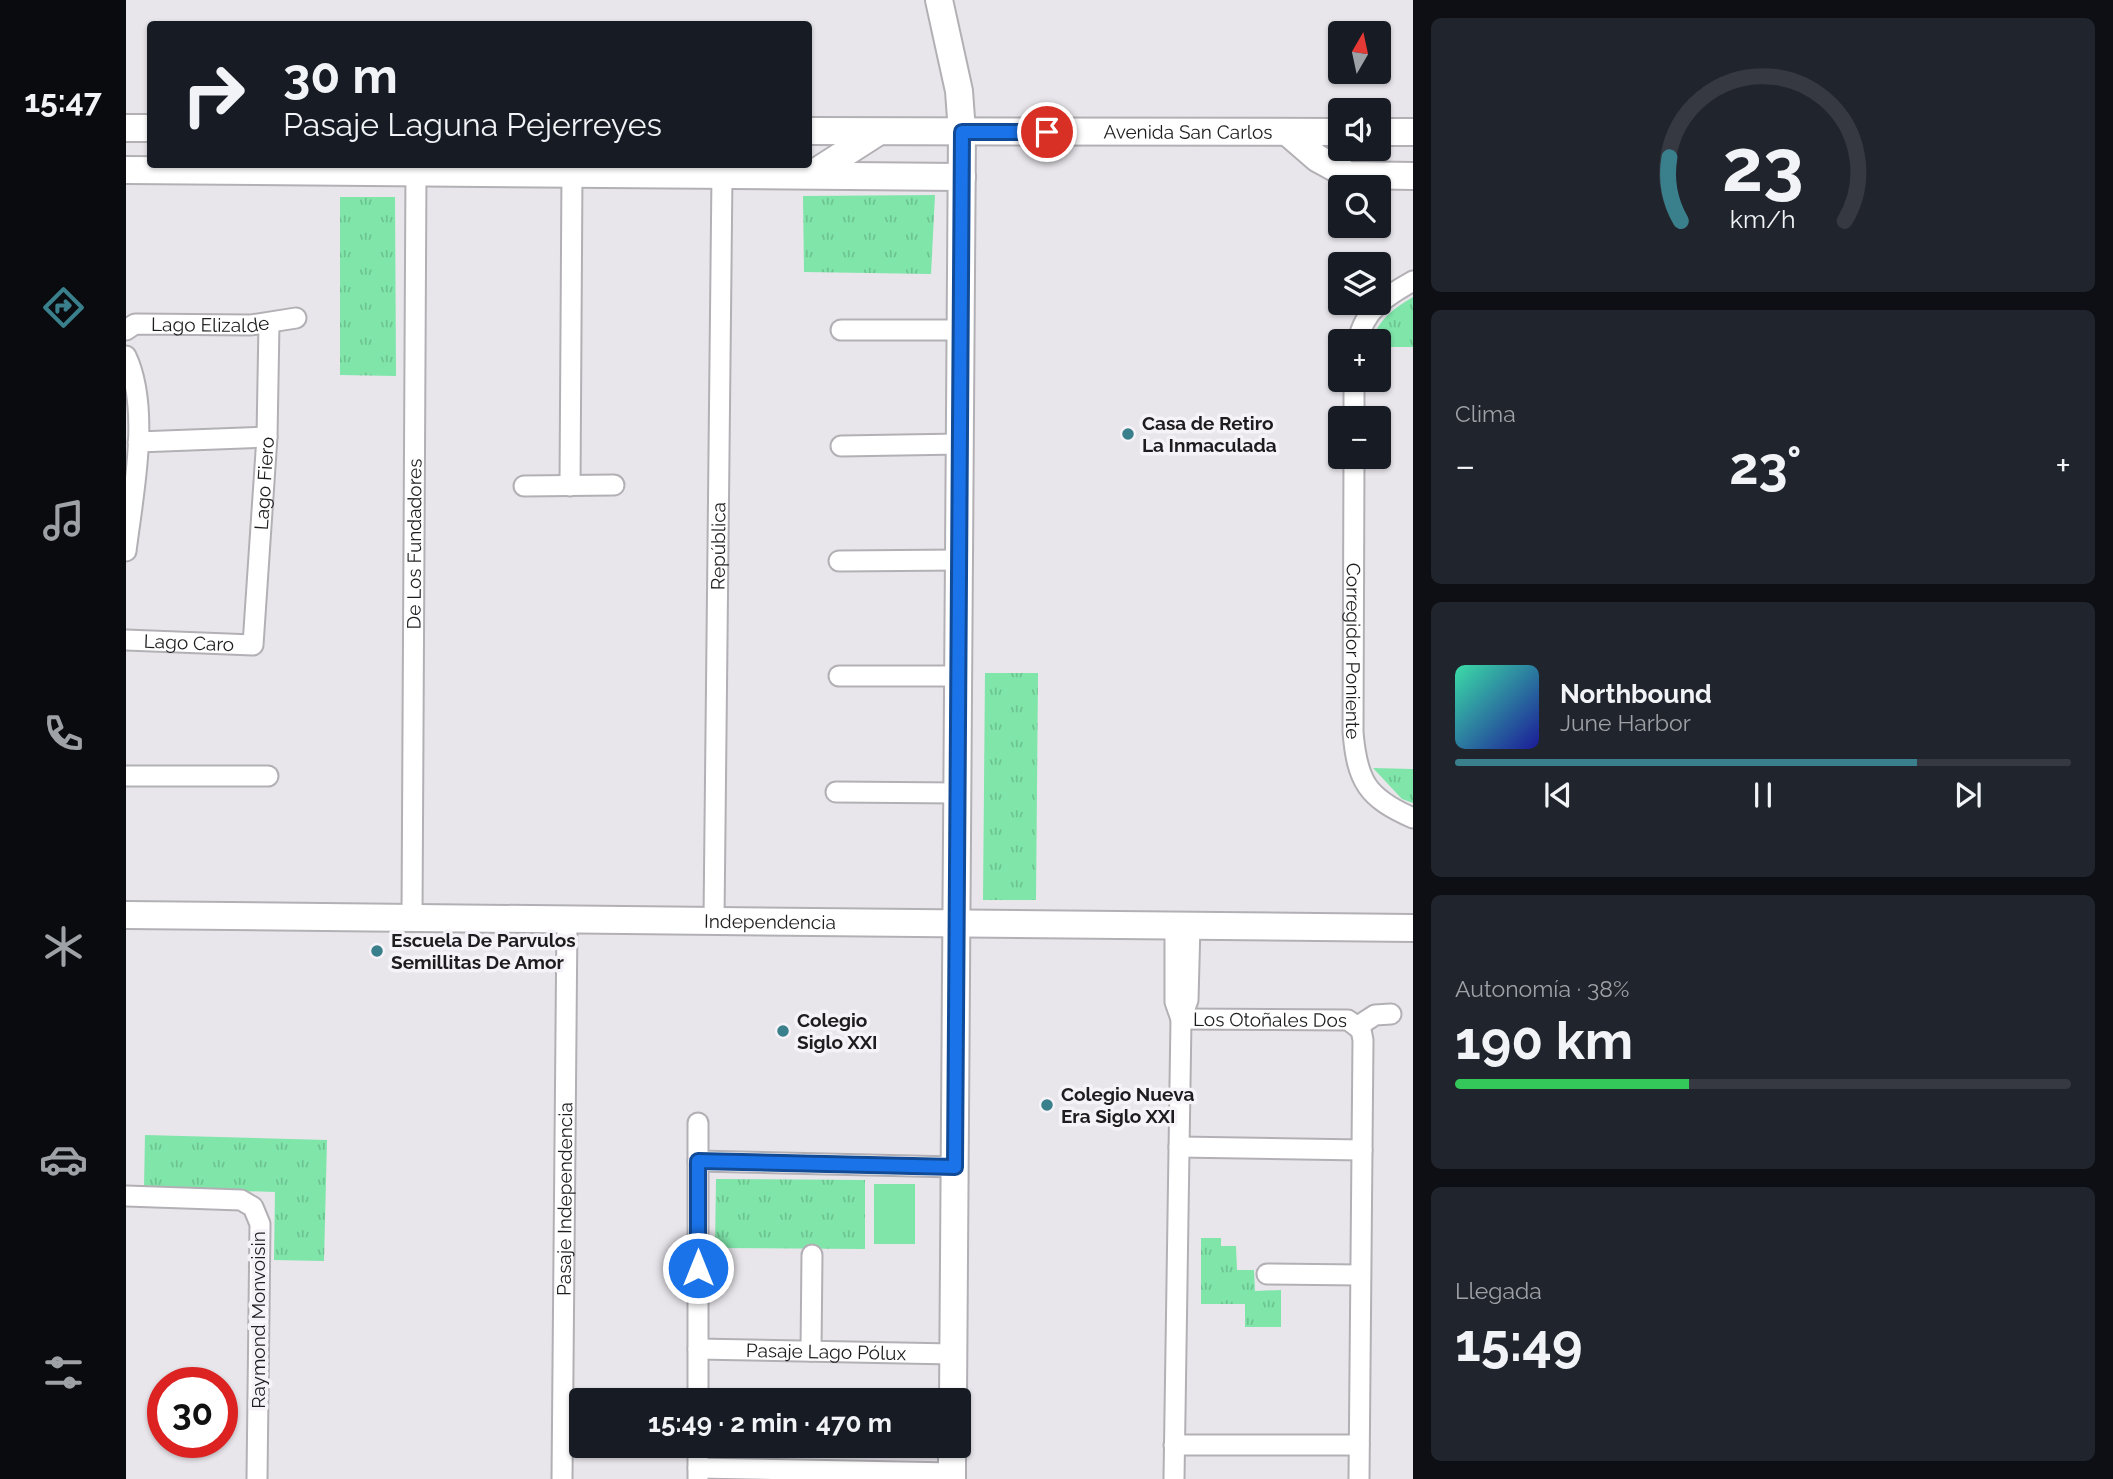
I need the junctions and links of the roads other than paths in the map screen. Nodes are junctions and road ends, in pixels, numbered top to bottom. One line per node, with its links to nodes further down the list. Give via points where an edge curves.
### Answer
1 (939, 0): 6 (street, via 959,91)
2 (126, 128): 3 (street)
3 (147, 128)
4 (812, 131): 5 (street, Avenida San Carlos); 11 (street, Avenida San Carlos, via 833,144)
5 (878, 132): 6 (street, Avenida San Carlos); 11 (street)
6 (962, 132): 7 (street, Avenida San Carlos); 18 (street)
7 (1287, 132): 8 (street, Avenida San Carlos); 17 (street, Avenida San Carlos, via 1317,158 1348,175)
8 (1328, 132)
9 (1391, 132): 10 (street)
10 (1413, 132)
11 (834, 161): 16 (street)
12 (126, 170): 13 (street)
13 (416, 171): 14 (street); 48 (street, De Los Fundadores)
14 (572, 172): 15 (street); 34 (street)
15 (722, 174): 16 (street); 50 (street, República)
16 (811, 175): 18 (street)
17 (1413, 176)
18 (962, 177): 25 (street)
19 (1413, 281): 22 (street, via 1382,299)
20 (296, 318): 21 (street, Lago Elizalde)
21 (269, 323): 23 (street, Lago Elizalde, via 135,324); 27 (street, Lago Fiero)
22 (1360, 329)
23 (126, 330)
24 (841, 330): 25 (street)
25 (961, 330): 29 (street)
26 (126, 356): 28 (street, via 135,381)
27 (267, 437): 28 (street); 39 (street, Lago Fiero)
28 (138, 442): 35 (street)
29 (961, 444): 30 (street); 36 (street)
30 (841, 446)
31 (1354, 469): 46 (street, Corregidor Poniente, via 1353,732 1357,771 1375,796)
32 (614, 485): 34 (street)
33 (524, 486): 34 (street)
34 (570, 486)
35 (126, 551)
36 (960, 560): 37 (street); 41 (street)
37 (839, 561)
38 (126, 640): 39 (street, Lago Caro)
39 (253, 645)
40 (839, 676): 41 (street)
41 (959, 676): 45 (street)
42 (269, 773): 43 (street)
43 (126, 776)
44 (836, 792): 45 (street)
45 (958, 793): 51 (street)
46 (1413, 818)
47 (126, 915): 48 (street, Independencia)
48 (412, 917): 49 (street, Independencia)
49 (567, 918): 50 (street, Independencia); 77 (street, Pasaje Independencia)
50 (714, 919): 51 (street, Independencia)
51 (957, 922): 53 (street, Independencia); 61 (street)
52 (1413, 928): 53 (street, Independencia)
53 (1180, 932): 55 (street, Los Otoñales Dos, via 1188,1000)
54 (1391, 1014): 56 (street, via 1375,1015)
55 (1181, 1019): 56 (street, Los Otoñales Dos, via 1348,1020); 58 (street, Los Otoñales Dos)
56 (1358, 1026): 59 (street, Los Otoñales Dos, via 1363,1040)
57 (698, 1123): 60 (street)
58 (1179, 1147): 59 (street); 71 (street, Los Otoñales Dos)
59 (1362, 1150): 65 (street, Los Otoñales Dos)
60 (698, 1161): 61 (street); 66 (street)
61 (955, 1167): 68 (street)
62 (126, 1196): 76 (street, Raymond Monvoisin, via 241,1200 257,1212)
63 (812, 1255): 67 (street)
64 (1267, 1274): 65 (street)
65 (1360, 1275): 72 (street, Los Otoñales Dos)
66 (698, 1349): 67 (street, Pasaje Lago Pólux); 69 (street)
67 (811, 1351): 68 (street, Pasaje Lago Pólux)
68 (953, 1354): 70 (street)
69 (698, 1388)
70 (953, 1388)
71 (1174, 1445): 72 (street); 78 (street, Los Otoñales Dos)
72 (1359, 1445): 79 (street, Los Otoñales Dos)
73 (952, 1458): 75 (street)
74 (698, 1473): 75 (street)
75 (952, 1476)
76 (257, 1479)
77 (562, 1479)
78 (1174, 1479)
79 (1359, 1479)

